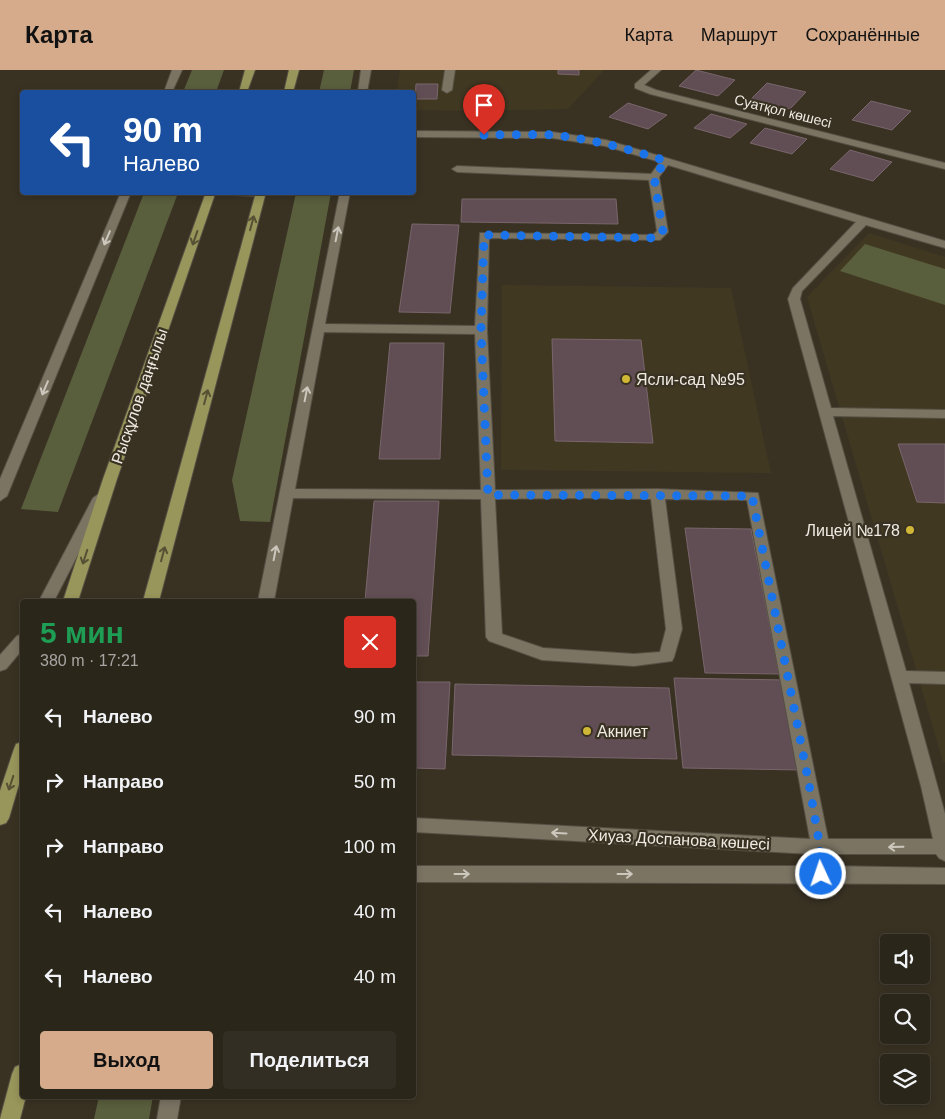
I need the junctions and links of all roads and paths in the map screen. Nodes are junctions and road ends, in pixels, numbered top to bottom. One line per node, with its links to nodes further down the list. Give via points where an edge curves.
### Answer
1 (177, 70): 7 (street)
2 (250, 70): 8 (main road)
3 (294, 70): 9 (main road)
4 (366, 70): 10 (street)
5 (450, 70): 11 (street)
6 (656, 70): 14 (street, Суатқол көшесі, via 638,86)
7 (169, 90)
8 (243, 90)
9 (289, 90)
10 (363, 90)
11 (447, 90)
12 (416, 134): 13 (street, via 569,137 628,148)
13 (666, 161): 16 (street); 21 (street)
14 (945, 166)
15 (457, 169): 16 (street)
16 (654, 177): 24 (street, via 663,232 656,238 484,235)
17 (125, 195): 31 (street, one-way to 31)
18 (210, 195): 27 (main road, Рысқұлов даңғылы, one-way to 27)
19 (259, 195): 34 (main road, one-way to 19)
20 (344, 195): 23 (street, one-way to 20)
21 (864, 220): 22 (street); 25 (street, via 797,290 794,299)
22 (945, 245)
23 (318, 328): 24 (street); 28 (street, one-way to 23)
24 (481, 330): 30 (street)
25 (826, 412): 26 (street); 38 (street)
26 (945, 414)
27 (110, 479): 32 (street); 33 (main road, Рысқұлов даңғылы, one-way to 33)
28 (287, 493): 30 (street); 35 (street, one-way to 28)
29 (657, 494): 30 (street); 30 (street, via 674,629 666,657 634,660 542,654 494,637); 43 (street, via 752,496)
30 (488, 495)
31 (0, 496)
32 (47, 599)
33 (71, 599)
34 (152, 599)
35 (266, 599)
36 (20, 642): 37 (street)
37 (0, 664)
38 (900, 677): 39 (street); 44 (street)
39 (945, 678)
40 (20, 755): 41 (main road, one-way to 41)
41 (0, 818)
42 (416, 825): 43 (street, Хиуаз Доспанова көшесі, one-way to 42)
43 (820, 847): 44 (street, Хиуаз Доспанова көшесі, one-way to 43); 46 (street)
44 (945, 849)
45 (416, 874): 46 (street, Хиуаз Доспанова көшесі, one-way to 46)
46 (821, 874): 47 (street, Хиуаз Доспанова көшесі)
47 (945, 876)
48 (20, 1082): 50 (main road)
49 (170, 1099): 51 (street)
50 (10, 1119)
51 (167, 1119)

